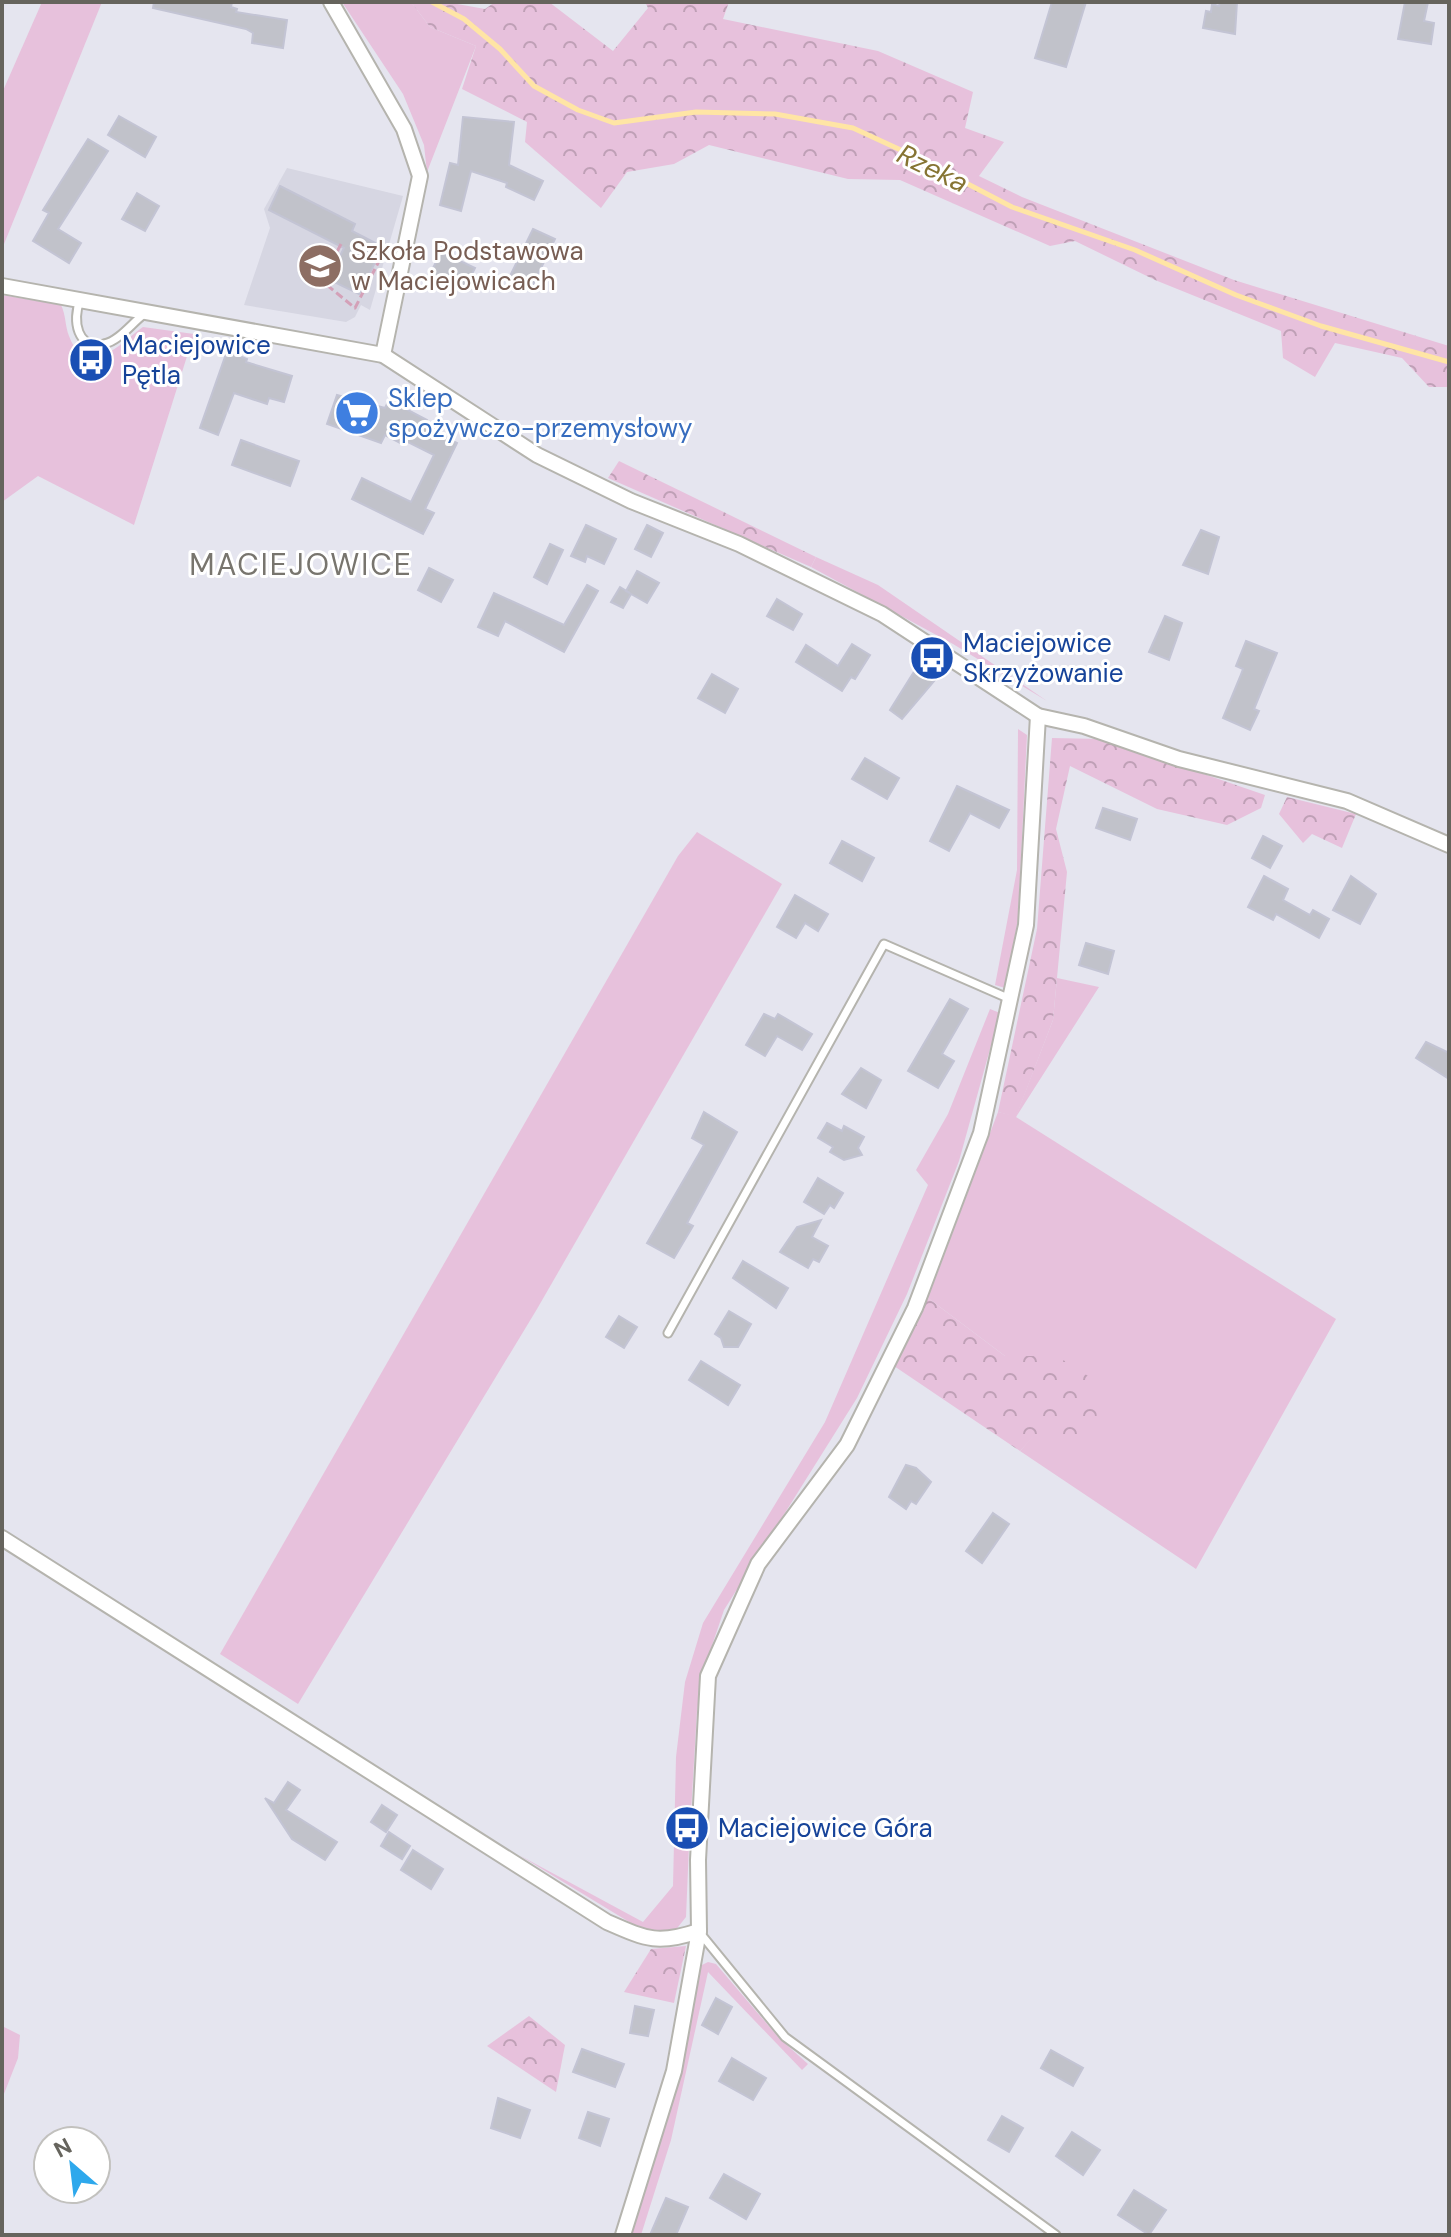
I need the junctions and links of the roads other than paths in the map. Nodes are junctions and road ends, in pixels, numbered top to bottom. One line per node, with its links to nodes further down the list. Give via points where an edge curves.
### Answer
1 (331, 2): 5 (street, via 393,106 420,176)
2 (2, 286): 3 (street)
3 (80, 301): 4 (street); 4 (lane, via 75,326 94,345 106,344)
4 (146, 312): 5 (street)
5 (383, 355): 6 (street, via 537,455 882,614)
6 (1038, 716): 7 (street, via 1179,759 1347,801); 8 (street, via 1026,925)
7 (1449, 845)
8 (1010, 999): 9 (lane, via 884,944); 11 (street, via 981,1133 915,1308 847,1445 758,1564 708,1676)
9 (668, 1333)
10 (2, 1538): 11 (street, via 607,1922 650,1940 669,1941)
11 (699, 1931): 12 (street, via 674,2071); 13 (lane, via 785,2037)
12 (623, 2235)
13 (1056, 2235)

